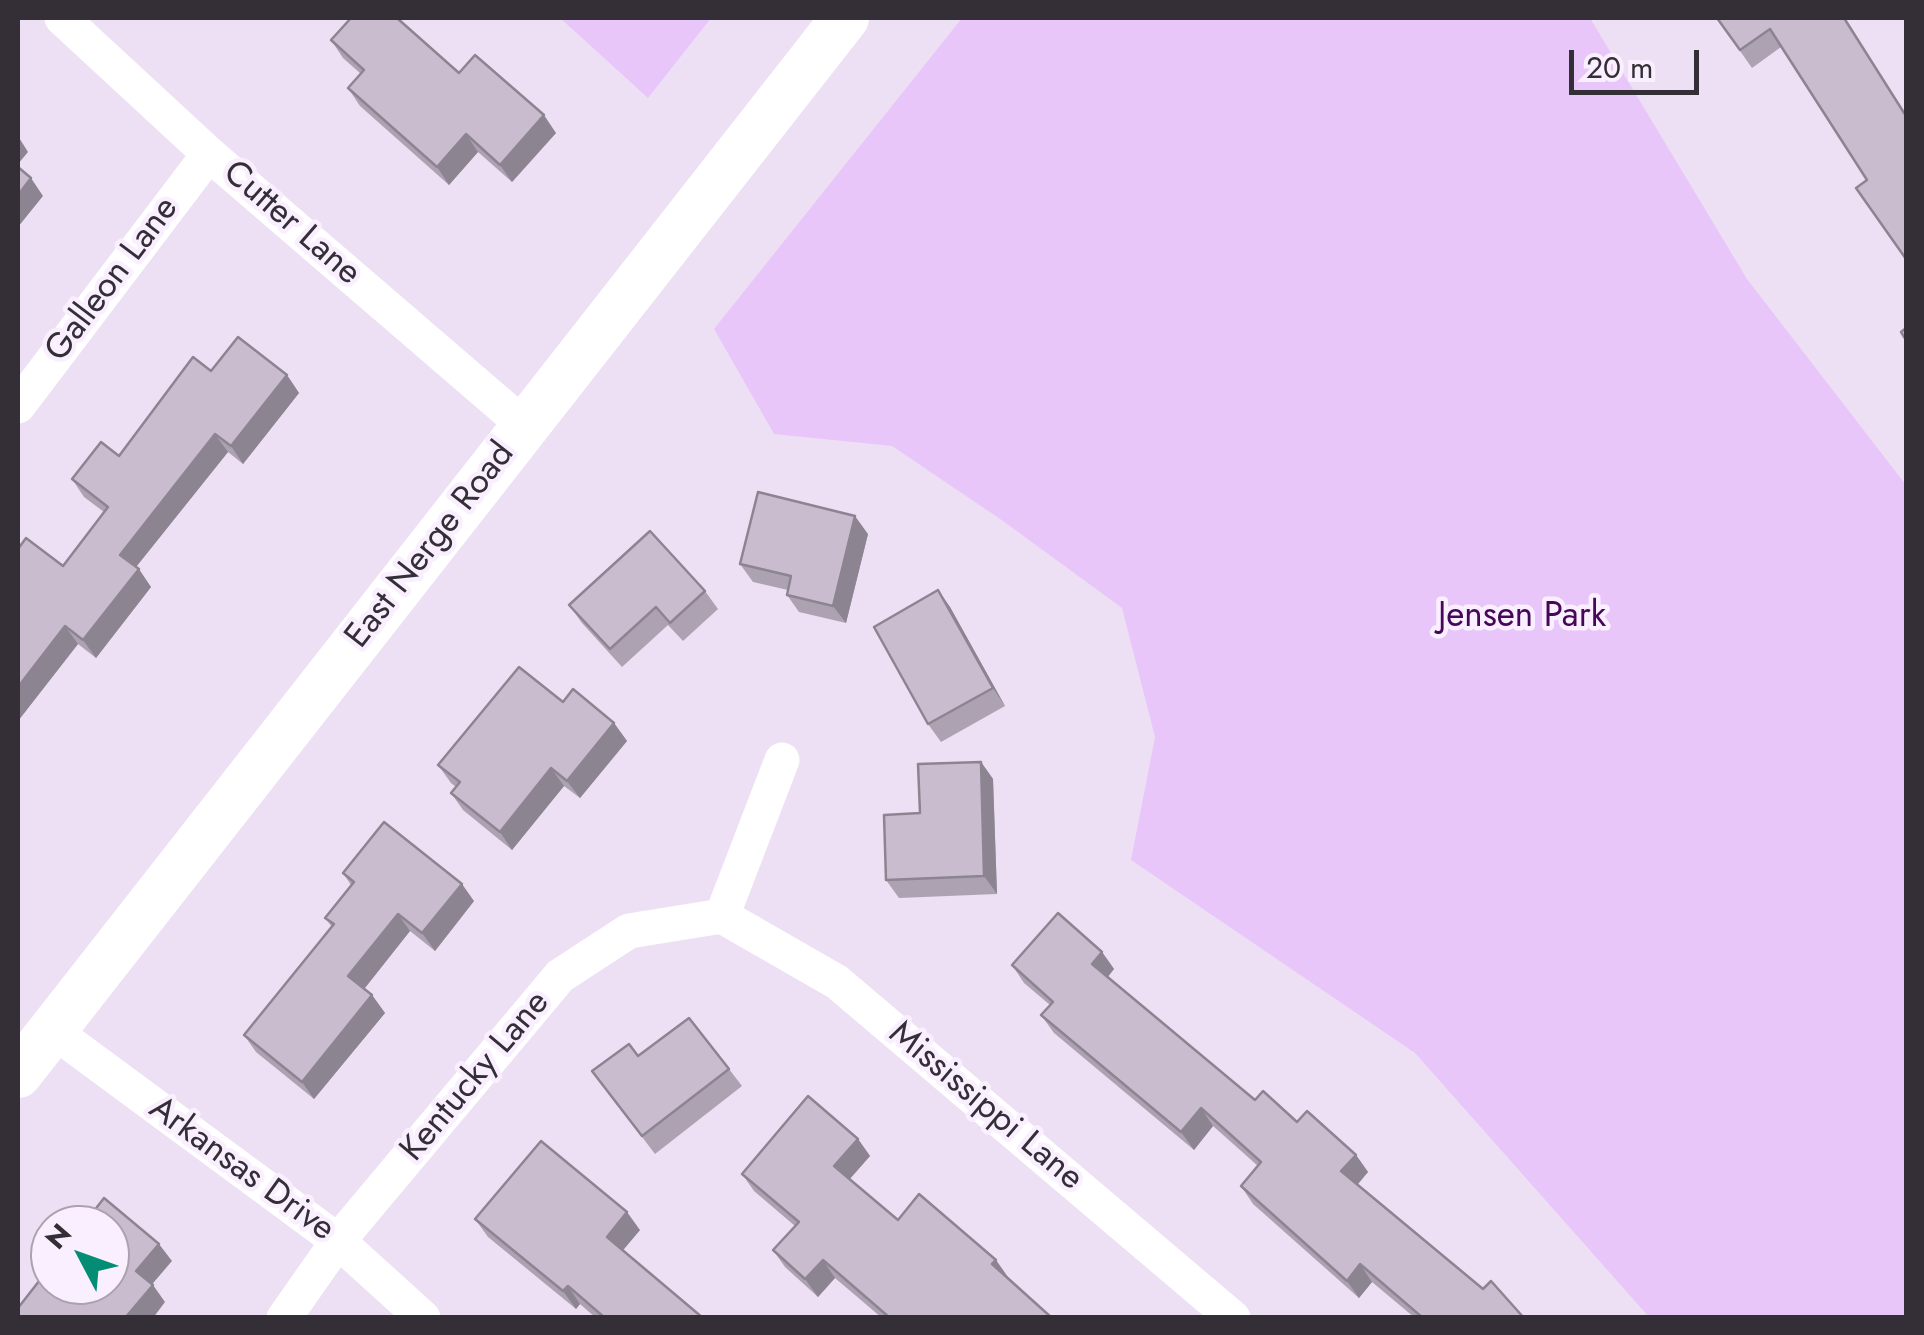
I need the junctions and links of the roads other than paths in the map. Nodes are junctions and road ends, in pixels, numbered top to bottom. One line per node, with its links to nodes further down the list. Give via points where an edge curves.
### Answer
1 (62, 18): 3 (street, Cutter Lane)
2 (845, 18): 5 (main road, East Nerge Road)
3 (210, 154): 4 (street, Galleon Lane); 5 (street, Cutter Lane)
4 (18, 406)
5 (526, 426): 8 (main road, East Nerge Road)
6 (782, 760): 7 (street)
7 (722, 916): 10 (street, Kentucky Lane, via 629,931 560,976); 13 (street, Mississippi Lane, via 837,982)
8 (52, 1030): 9 (main road, East Nerge Road); 10 (street, Arkansas Drive)
9 (18, 1074)
10 (338, 1241): 11 (street, Kentucky Lane); 12 (street, Arkansas Drive)
11 (284, 1318)
12 (423, 1318)
13 (1233, 1318)

